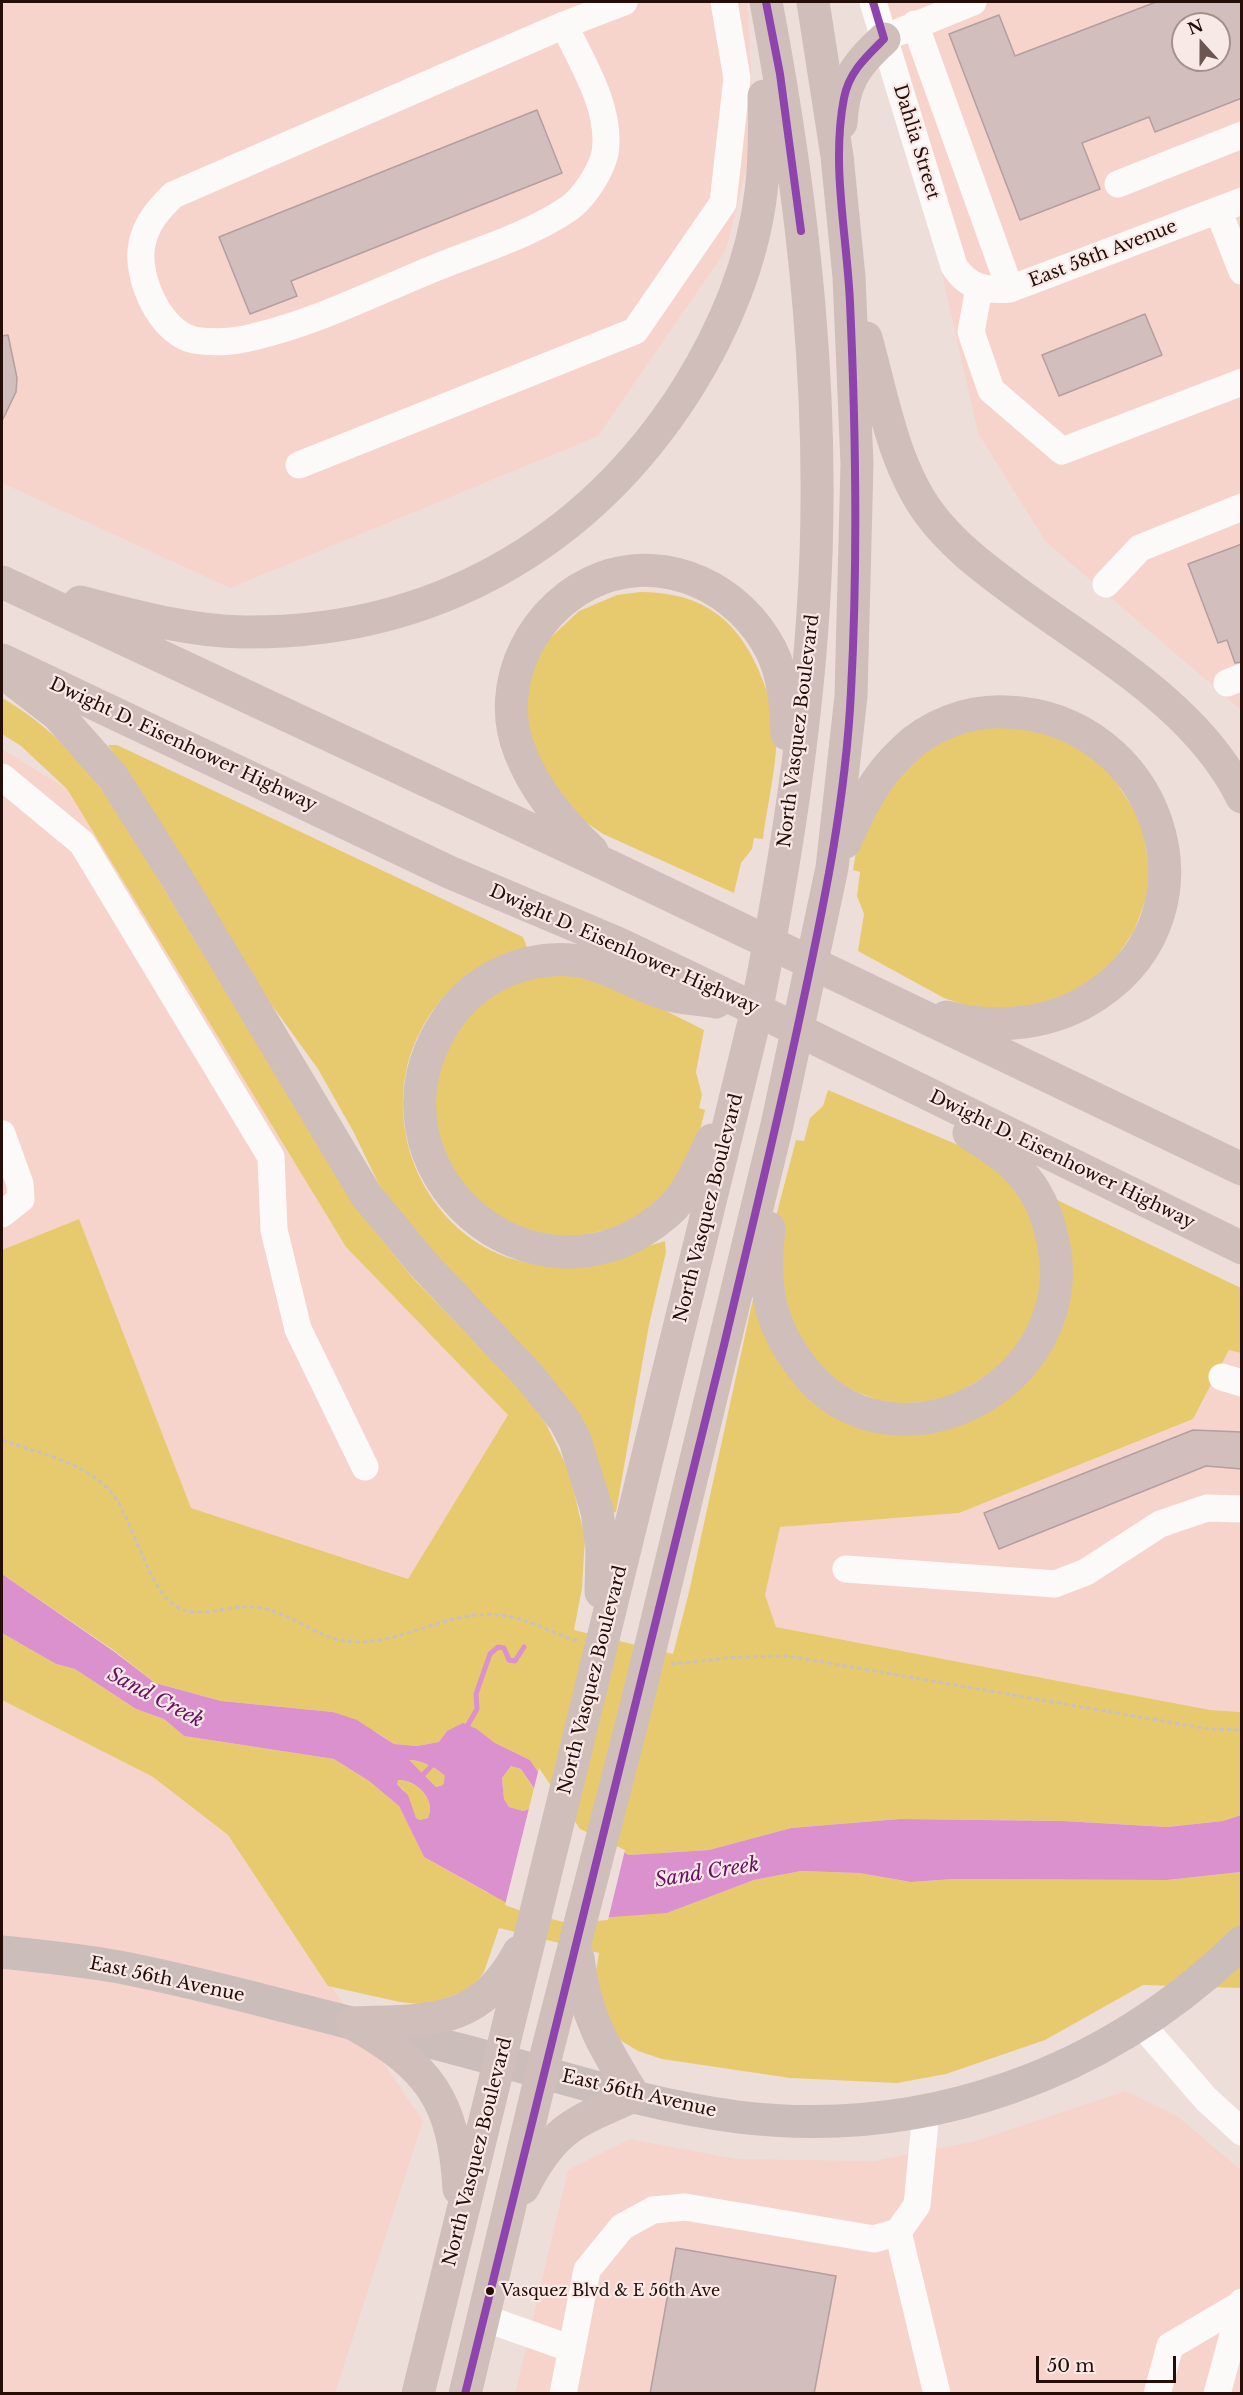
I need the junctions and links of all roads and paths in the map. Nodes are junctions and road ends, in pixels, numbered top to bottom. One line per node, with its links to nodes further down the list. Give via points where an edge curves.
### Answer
1 (624, 2): 9 (street)
2 (724, 2): 20 (street, via 737,78 723,203 634,331)
3 (757, 2): 22 (highway, via 765,140 761,193 736,289 698,370 667,419 615,483 568,525 527,554 481,579 415,606 374,619 285,631 231,631 159,622)
4 (766, 2): 29 (highway, North Vasquez Boulevard, via 802,237 812,352 816,472 813,613)
5 (813, 2): 12 (highway)
6 (873, 2): 10 (street, Dahlia Street)
7 (973, 2): 8 (street)
8 (915, 24): 10 (street); 18 (street)
9 (564, 25): 9 (street, via 173,195 157,211 141,246 142,266 161,318 179,335 194,340 220,342 252,337 314,318 531,229 570,208 592,182 605,153 603,118 596,92)
10 (884, 39): 12 (highway, via 864,56 849,81 841,119); 17 (street, Dahlia Street, via 954,266)
11 (1242, 135): 13 (street)
12 (839, 176): 16 (highway)
13 (1118, 184)
14 (1230, 206): 15 (street); 18 (street, East 58th Avenue)
15 (1242, 271)
16 (849, 277): 28 (highway, via 893,435 927,511 976,562 1182,716 1218,756); 31 (highway, via 857,464 854,636)
17 (972, 284): 18 (street, East 58th Avenue, via 991,291); 19 (street, via 971,332 991,390 1062,451)
18 (1010, 289)
19 (1242, 382)
20 (299, 465)
21 (1242, 507): 24 (street, via 1140,548)
22 (2, 577)
23 (2, 582): 30 (highway)
24 (1106, 584)
25 (2, 660): 32 (highway, Dwight D. Eisenhower Highway, via 449,872 617,943)
26 (2, 673): 44 (highway, via 58,715 113,777 366,1195 565,1421 575,1440 597,1511)
27 (2, 777): 41 (street, via 82,843 271,1157 274,1230 298,1329)
28 (1242, 797)
29 (791, 814): 30 (highway, via 786,701 780,673 747,614 731,599 686,576 636,571 603,578 573,593 548,615 528,641 513,691 512,722 520,752 552,809); 35 (highway, North Vasquez Boulevard, via 771,939)
30 (609, 866): 33 (highway)
31 (832, 868): 33 (highway, via 863,802 891,763 918,738 957,718 981,713 1028,712 1075,727 1116,755 1149,804 1163,851 1165,876 1159,910 1145,943 1126,970 1103,991 1075,1008 1042,1019 1002,1024 958,1020); 36 (highway)
32 (670, 982): 34 (highway, Dwight D. Eisenhower Highway, via 751,1006); 35 (highway, via 582,959 552,960 498,974 459,1004 430,1050 420,1102 425,1142 436,1172 453,1199 491,1231 543,1251 579,1253 613,1246 634,1236 676,1203 699,1167)
33 (892, 1001): 38 (highway)
34 (880, 1069): 36 (highway, via 1011,1162 1031,1186 1051,1233 1056,1281 1046,1329 1014,1374 975,1401 933,1416 897,1418 866,1413 822,1389 808,1376 775,1321 765,1274); 40 (highway, Dwight D. Eisenhower Highway)
35 (739, 1085): 44 (highway, North Vasquez Boulevard)
36 (777, 1125): 46 (highway)
37 (2, 1134): 39 (street, via 20,1184 21,1199)
38 (1242, 1169)
39 (2, 1214)
40 (1242, 1248)
41 (365, 1467)
42 (1242, 1509): 43 (street, via 1207,1508 1160,1524 1086,1572 1055,1584)
43 (846, 1569)
44 (606, 1606): 45 (highway, North Vasquez Boulevard, via 595,1672)
45 (535, 1921): 49 (highway, via 504,1978 466,2010 422,2020); 51 (highway, North Vasquez Boulevard)
46 (578, 1940): 52 (highway); 53 (highway, via 582,1992 590,2019)
47 (1242, 1942): 50 (main road, East 56th Avenue, via 1193,1987)
48 (2, 1952): 49 (main road, East 56th Avenue, via 129,1969)
49 (352, 2023): 51 (main road, East 56th Avenue); 56 (highway, via 398,2052 435,2091 452,2127 458,2156)
50 (1141, 2024): 54 (main road, East 56th Avenue, via 1046,2075); 55 (street, via 1206,2099)
51 (501, 2060): 52 (main road, East 56th Avenue); 56 (highway, North Vasquez Boulevard)
52 (542, 2071): 53 (main road, East 56th Avenue); 58 (highway)
53 (634, 2096): 54 (main road, East 56th Avenue, via 736,2116 788,2121 846,2121); 58 (highway, via 578,2120 550,2144 521,2193)
54 (926, 2112): 57 (street, via 917,2205)
55 (1242, 2132)
56 (461, 2217): 60 (highway, North Vasquez Boulevard)
57 (898, 2232): 62 (street, via 874,2239 685,2207 653,2210 622,2227 587,2270); 67 (street)
58 (501, 2248): 61 (highway)
59 (1241, 2303): 68 (street, via 1170,2346); 69 (street)
60 (437, 2318): 63 (main road); 64 (highway, North Vasquez Boulevard)
61 (484, 2318): 62 (street); 65 (highway)
62 (572, 2349): 66 (street)
63 (405, 2394)
64 (418, 2394)
65 (465, 2394)
66 (563, 2394)
67 (937, 2394)
68 (1157, 2394)
69 (1217, 2394)

